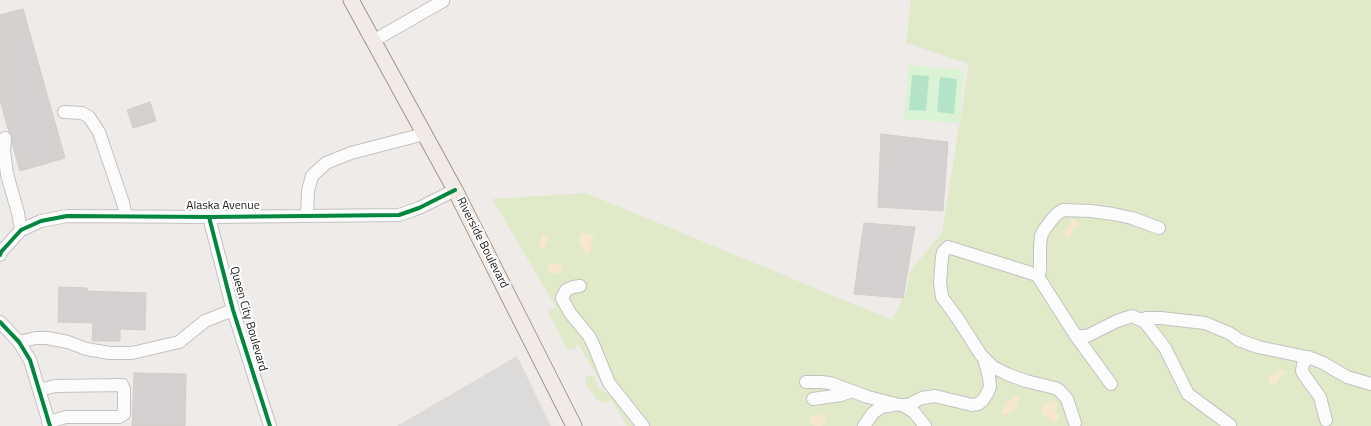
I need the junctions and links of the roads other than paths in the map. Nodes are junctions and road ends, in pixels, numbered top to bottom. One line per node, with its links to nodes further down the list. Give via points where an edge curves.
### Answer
1 (351, 0): 3 (main road, Riverside Boulevard)
2 (443, 0): 3 (street)
3 (373, 41): 5 (main road, Riverside Boulevard)
4 (64, 112): 8 (street, via 82,113 89,117 99,132)
5 (424, 134): 7 (main road, Riverside Boulevard); 9 (street, via 351,153 326,163 312,176 308,191)
6 (5, 138): 12 (street, via 6,174)
7 (455, 190): 9 (street, Alaska Avenue, via 399,215); 35 (main road, Riverside Boulevard)
8 (126, 216): 10 (street, Alaska Avenue); 12 (street, Alaska Avenue, via 67,216 42,221)
9 (307, 216): 10 (street, Alaska Avenue)
10 (209, 217): 16 (street, Queen City Boulevard)
11 (1159, 228): 14 (street, via 1114,214 1091,210 1063,210 1053,218 1041,236)
12 (21, 230): 13 (street, Alaska Avenue)
13 (0, 255)
14 (1039, 276): 19 (street); 22 (street, via 948,247 943,252 940,283 942,297)
15 (580, 286): 36 (street, via 566,290 562,298 594,344 609,384)
16 (233, 310): 20 (street, via 205,321 179,342 132,353 86,349 47,338); 34 (street, Queen City Boulevard)
17 (1141, 320): 19 (street, via 1132,316 1087,336); 21 (street, via 1161,318 1205,323 1239,340); 33 (street, via 1150,327 1165,348 1188,394)
18 (0, 322): 20 (street)
19 (1076, 336): 24 (street)
20 (19, 342): 26 (street, via 30,360)
21 (1308, 357): 25 (street, via 1347,377); 30 (street, via 1302,371 1320,397)
22 (984, 358): 29 (street, via 990,387 978,404 964,404 935,396); 31 (street, via 993,367 1007,374 1059,390 1067,399)
23 (806, 382): 27 (street, via 830,383)
24 (1111, 384)
25 (1371, 384)
26 (39, 390): 32 (street); 32 (street, via 55,386 122,385 124,389 124,414 119,417 66,417)
27 (852, 391): 28 (street); 29 (street)
28 (813, 399)
29 (901, 405): 37 (street, via 881,407); 38 (street, via 914,412)
30 (1326, 420)
31 (1075, 423)
32 (49, 424)
33 (1230, 425)
34 (270, 426)
35 (574, 426)
36 (643, 426)
37 (864, 426)
38 (925, 426)

